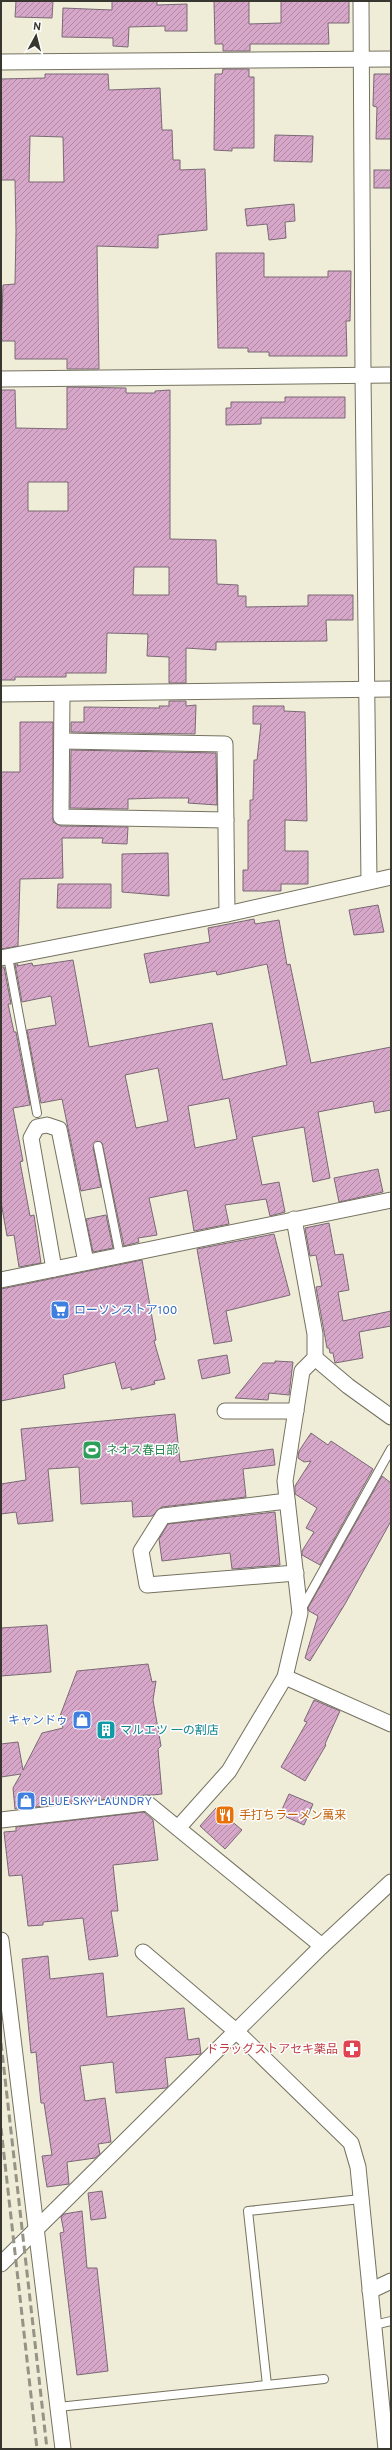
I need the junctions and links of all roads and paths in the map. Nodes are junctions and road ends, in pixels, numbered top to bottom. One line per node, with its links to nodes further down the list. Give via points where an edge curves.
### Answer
1 (361, 1): 2 (street)
2 (362, 59): 3 (street); 4 (street); 6 (street)
3 (391, 59)
4 (1, 62)
5 (391, 374): 6 (street)
6 (362, 375): 7 (street); 8 (street)
7 (1, 379)
8 (368, 689): 9 (street); 11 (street); 15 (street)
9 (391, 689)
10 (1, 694): 11 (street)
11 (62, 694): 12 (street)
12 (63, 741): 13 (street, via 225,744); 13 (street, via 61,817)
13 (226, 820): 16 (street)
14 (391, 877): 15 (street)
15 (369, 881): 16 (street)
16 (227, 914): 17 (street)
17 (4, 957): 18 (lane)
18 (37, 1113)
19 (98, 1146): 22 (lane)
20 (391, 1200): 21 (street)
21 (294, 1219): 22 (street); 26 (street, via 315,1334)
22 (120, 1256): 23 (street)
23 (86, 1262): 24 (street); 24 (street, via 59,1129 37,1127 32,1138)
24 (54, 1269): 25 (street)
25 (1, 1280)
26 (315, 1358): 28 (street, via 302,1371); 29 (street)
27 (225, 1411): 28 (street)
28 (296, 1411): 31 (street, via 285,1480)
29 (391, 1417)
30 (391, 1449): 33 (lane)
31 (287, 1501): 32 (street); 32 (street, via 163,1516 141,1551 147,1585)
32 (296, 1573): 33 (street)
33 (300, 1613): 34 (street)
34 (285, 1677): 35 (street); 37 (street, via 229,1771)
35 (391, 1724)
36 (1, 1820): 37 (street, via 147,1803)
37 (178, 1828): 40 (street)
38 (391, 1882): 40 (street)
39 (1, 1940): 44 (street)
40 (322, 1946): 42 (street)
41 (143, 1952): 42 (street)
42 (237, 2032): 43 (street, via 351,2143 358,2167); 44 (street)
43 (362, 2199): 47 (street); 51 (lane, via 248,2211)
44 (36, 2229): 45 (street); 52 (street)
45 (1, 2264)
46 (391, 2281): 47 (street)
47 (370, 2291): 49 (street)
48 (391, 2321): 49 (lane)
49 (374, 2325): 54 (street)
50 (324, 2379): 51 (lane)
51 (267, 2385): 52 (lane)
52 (58, 2407): 53 (street)
53 (63, 2449)
54 (386, 2449)

